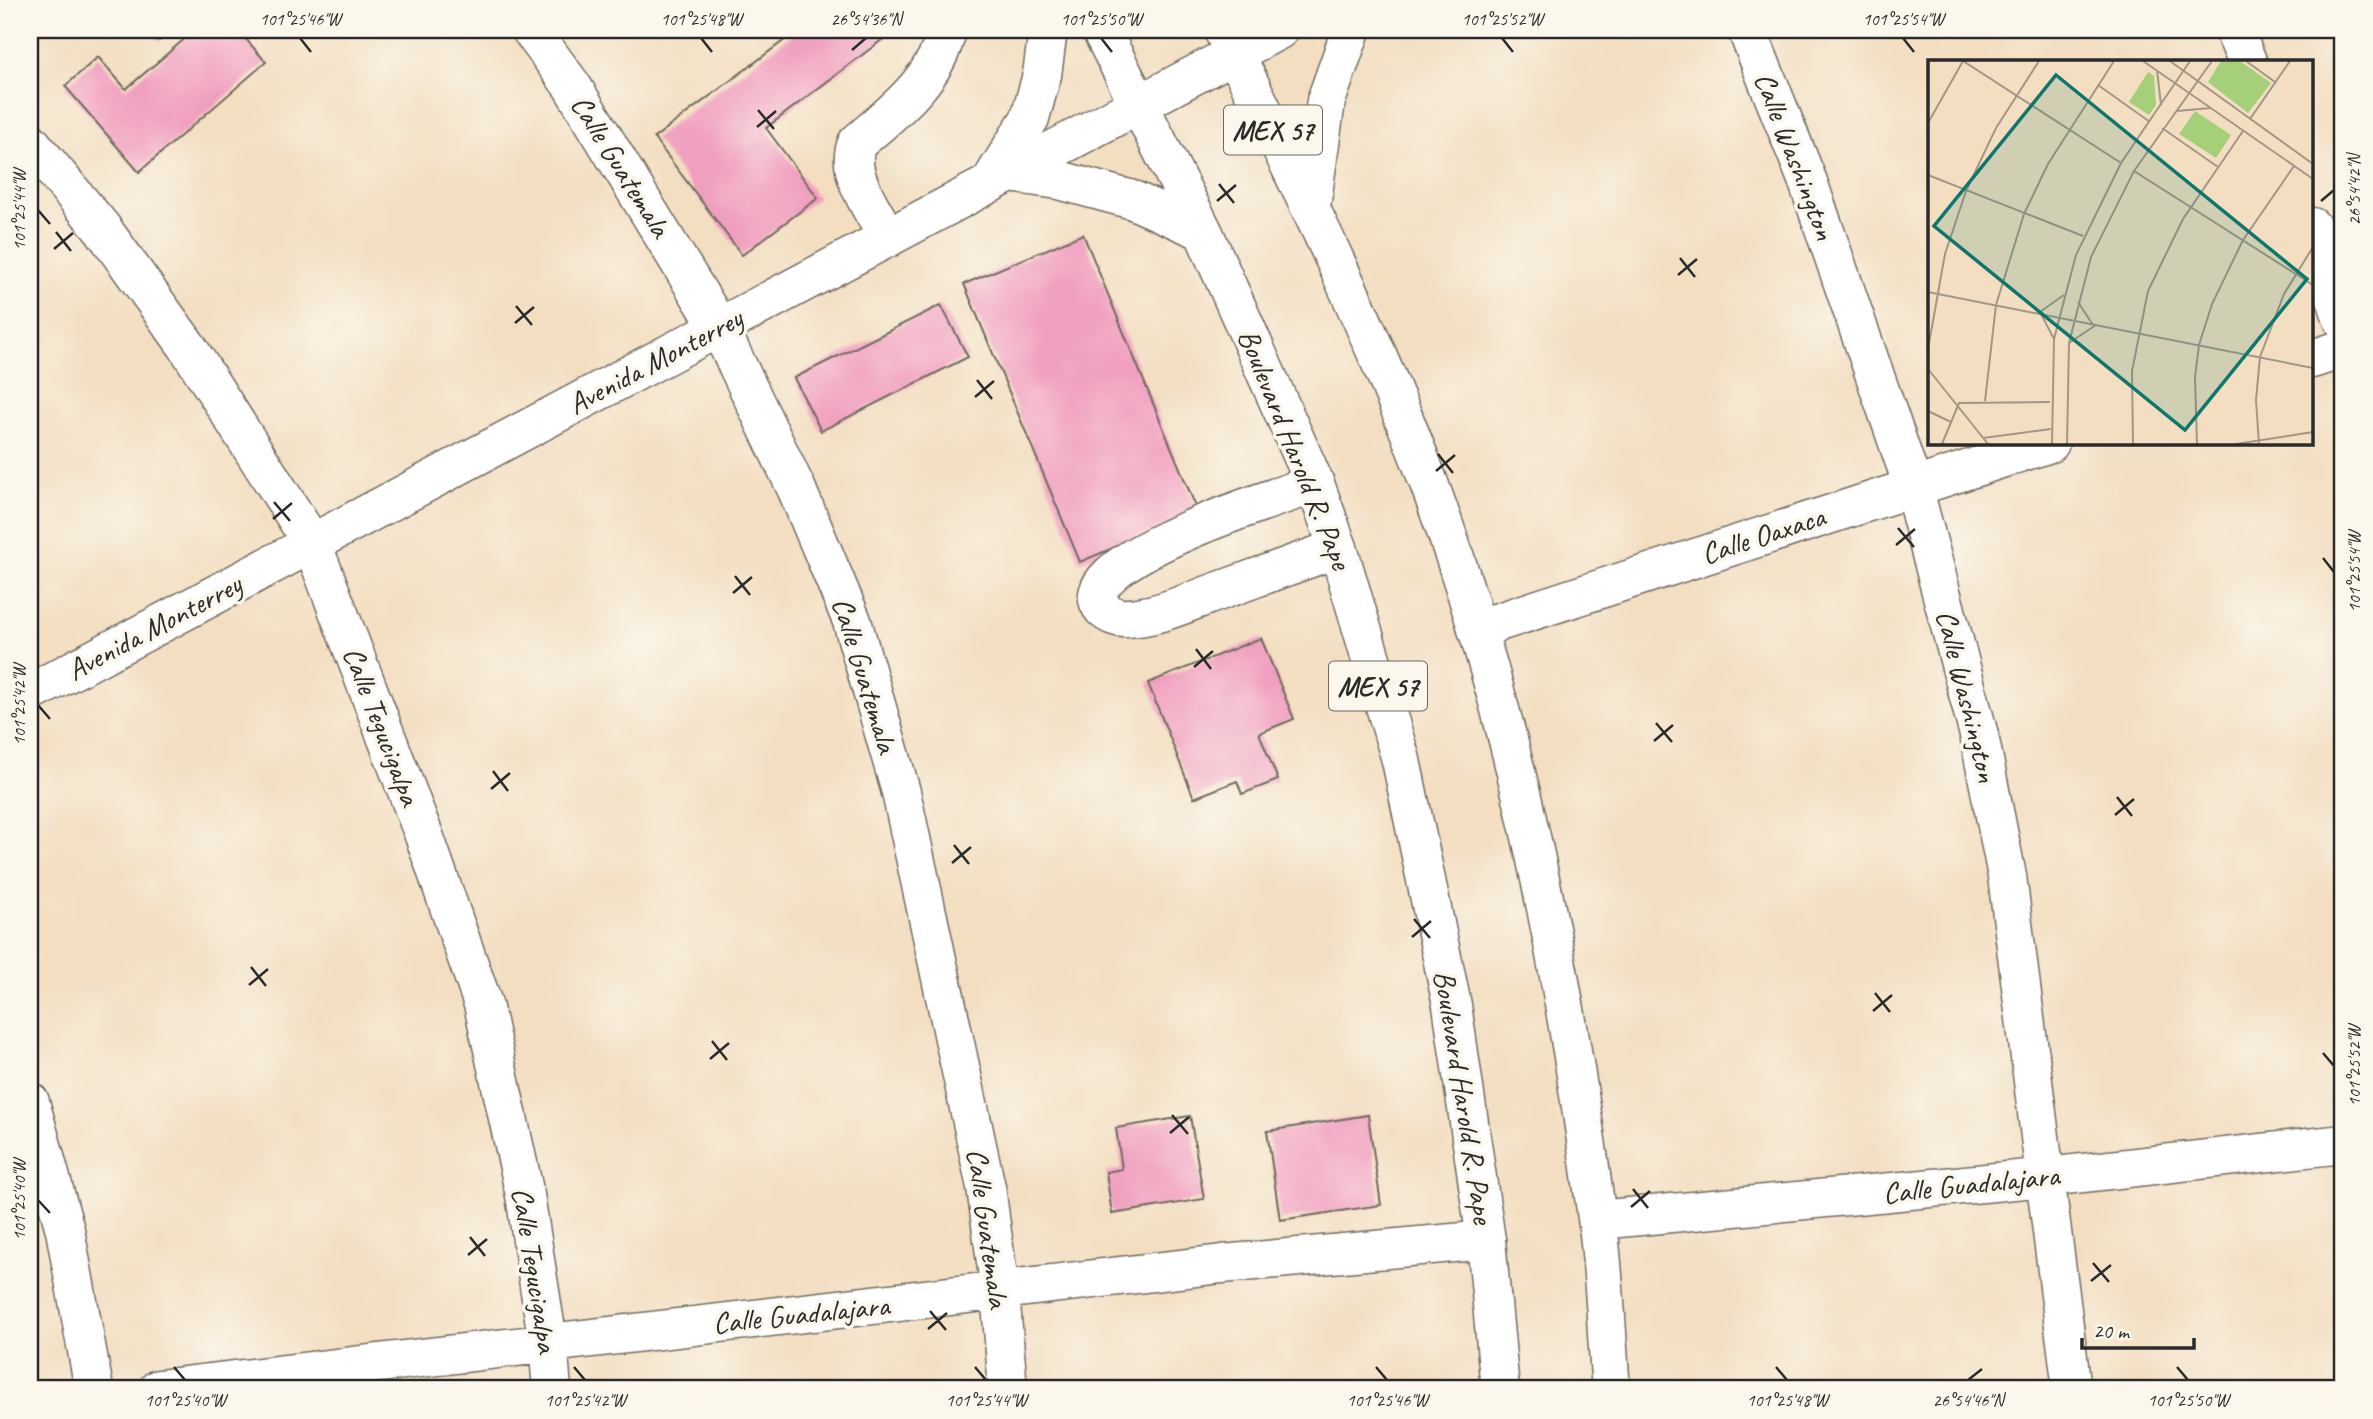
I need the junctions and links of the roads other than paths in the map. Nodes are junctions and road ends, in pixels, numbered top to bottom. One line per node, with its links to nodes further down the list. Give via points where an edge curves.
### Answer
1 (531, 30): 19 (main road, Calle Guatemala, via 594,121)
2 (947, 30): 17 (main road, via 934,66 923,81 857,144 852,156 858,179)
3 (1048, 30): 13 (main road, via 1030,118)
4 (1101, 30): 11 (main road, Boulevard Harold R. Pape / MEX 57)
5 (1279, 30): 9 (main road, Avenida Monterrey)
6 (1351, 30): 14 (main road, via 1326,101)
7 (1746, 30): 24 (main road, Calle Washington, via 1808,182)
8 (2235, 30): 10 (main road)
9 (1229, 41): 11 (main road, Avenida Monterrey); 14 (main road, MEX 57)
10 (2247, 60)
11 (1140, 104): 13 (main road, Avenida Monterrey); 15 (main road, Boulevard Harold R. Pape / MEX 57)
12 (30, 142): 25 (main road, Calle Tegucigalpa, via 102,228 187,346)
13 (1000, 178): 15 (main road, via 1059,180 1133,200); 17 (main road, Avenida Monterrey)
14 (1311, 207): 27 (main road, MEX 57, via 1430,487)
15 (1203, 231): 23 (main road, Boulevard Harold R. Pape / MEX 57)
16 (2314, 233): 18 (main road)
17 (888, 238): 19 (main road, Avenida Monterrey)
18 (2343, 320)
19 (719, 327): 25 (main road, Avenida Monterrey); 34 (main road, Calle Guatemala, via 797,490 852,621 901,792 986,1187)
20 (2343, 349): 21 (main road)
21 (2314, 358)
22 (2047, 444): 24 (main road, Calle Oaxaca)
23 (1315, 484): 26 (main road, Boulevard Harold R. Pape / MEX 57); 26 (main road, via 1174,536 1130,559 1107,575 1098,592 1100,606 1125,619 1158,612)
24 (1913, 486): 27 (main road, Calle Oaxaca); 31 (main road, Calle Washington, via 1979,734 2004,863)
25 (312, 543): 28 (main road, Avenida Monterrey); 35 (main road, Calle Tegucigalpa, via 483,1003 525,1195)
26 (1338, 548): 33 (main road, Boulevard Harold R. Pape / MEX 57, via 1401,760 1452,1005)
27 (1477, 629): 32 (main road, MEX 57, via 1521,789 1555,957)
28 (30, 693)
29 (30, 1102): 36 (main road, via 65,1230)
30 (2343, 1144): 31 (main road, Calle Guadalajara)
31 (2047, 1177): 32 (main road, Calle Guadalajara); 42 (main road, Calle Washington)
32 (1598, 1220): 41 (main road, MEX 57)
33 (1486, 1240): 34 (main road, Calle Guadalajara, via 1222,1264); 40 (main road, Boulevard Harold R. Pape / MEX 57)
34 (1000, 1292): 35 (main road, Calle Guadalajara); 39 (main road, Calle Guatemala)
35 (548, 1343): 37 (main road, Calle Guadalajara); 38 (main road, Calle Tegucigalpa)
36 (94, 1389)
37 (158, 1389)
38 (552, 1389)
39 (1007, 1389)
40 (1500, 1389)
41 (1611, 1389)
42 (2072, 1389)

